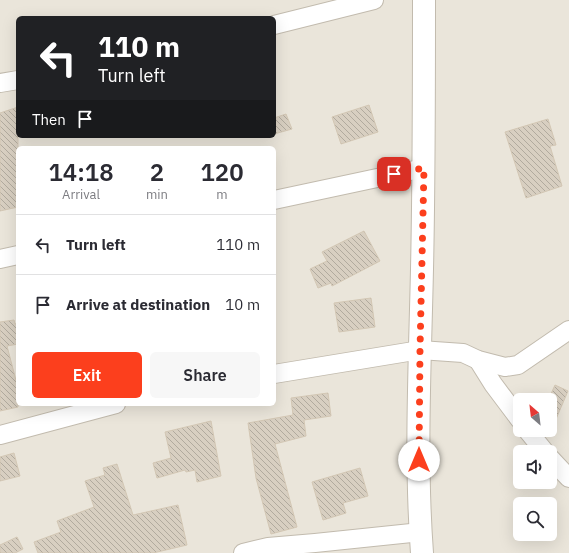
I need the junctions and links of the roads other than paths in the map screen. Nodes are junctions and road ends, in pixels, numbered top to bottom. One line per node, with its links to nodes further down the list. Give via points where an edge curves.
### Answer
1 (374, 0): 3 (street)
2 (424, 0): 6 (street)
3 (276, 25)
4 (16, 80): 5 (street)
5 (0, 83)
6 (424, 168): 7 (street); 11 (street)
7 (276, 200)
8 (16, 255): 9 (street)
9 (0, 259)
10 (569, 330): 12 (street, via 518,365 505,367)
11 (420, 350): 12 (street, via 463,353); 13 (street); 21 (street)
12 (478, 360): 15 (street)
13 (276, 374)
14 (108, 406): 16 (street)
15 (513, 411)
16 (0, 434)
17 (533, 437): 18 (street)
18 (539, 445)
19 (557, 465): 20 (street)
20 (569, 478)
21 (421, 543): 22 (street, via 268,547)
22 (243, 553)

